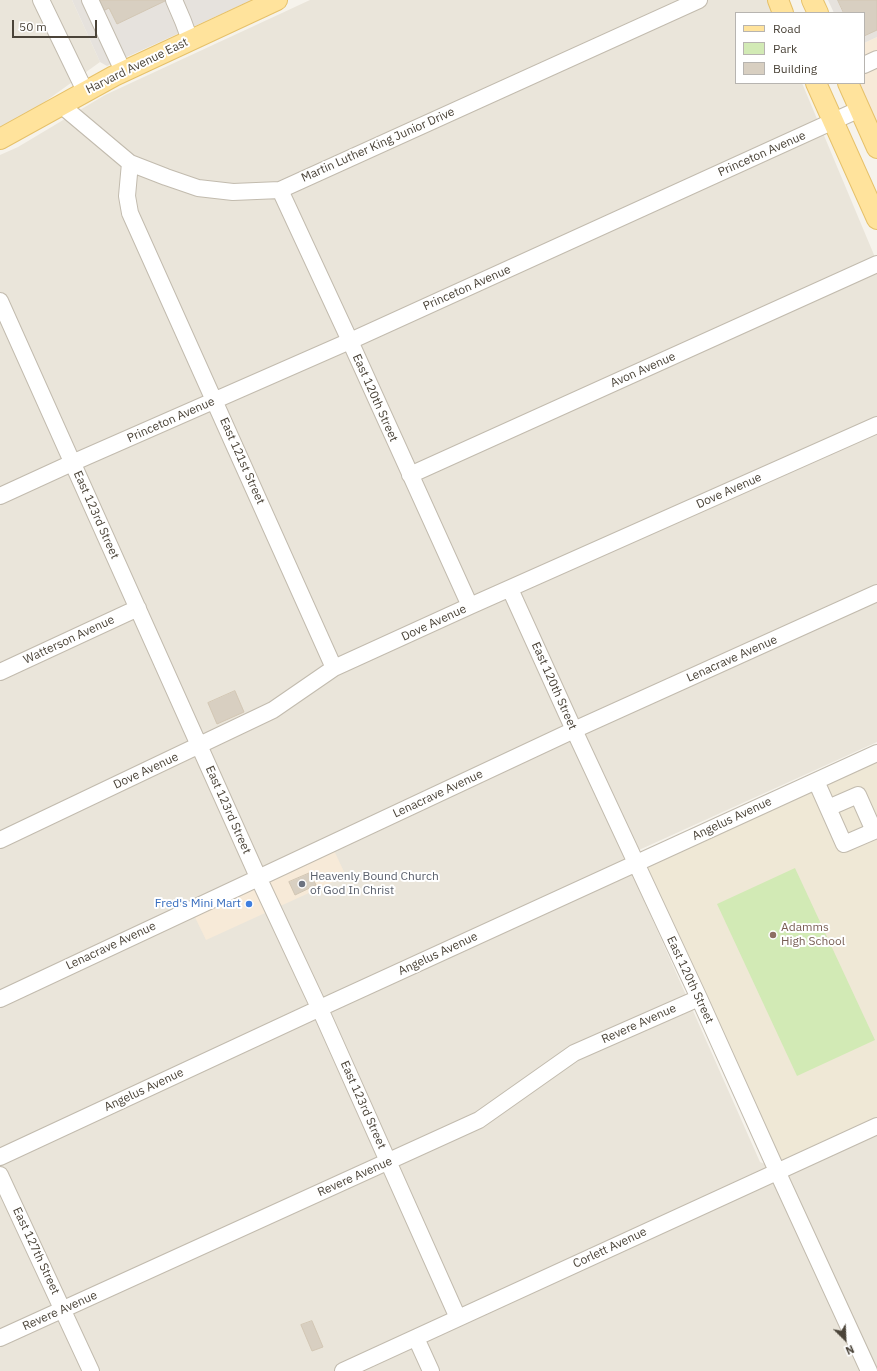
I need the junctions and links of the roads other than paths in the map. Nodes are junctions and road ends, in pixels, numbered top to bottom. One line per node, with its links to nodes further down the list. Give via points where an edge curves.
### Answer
1 (41, 0): 14 (street)
2 (90, 0): 11 (street)
3 (174, 0): 8 (street)
4 (277, 0): 8 (main road, Harvard Avenue East)
5 (698, 0): 21 (street, Martin Luther King Junior Drive)
6 (812, 0): 7 (main road)
7 (818, 12)
8 (190, 40): 11 (main road, Harvard Avenue East)
9 (877, 59): 10 (street)
10 (865, 64)
11 (123, 71): 14 (main road, Harvard Avenue East)
12 (816, 84): 17 (main road)
13 (848, 84): 16 (main road)
14 (85, 91): 15 (main road, Harvard Avenue East)
15 (61, 105): 18 (main road, Harvard Avenue East); 20 (street, Martin Luther King Junior Drive)
16 (860, 109): 17 (street, Princeton Avenue); 19 (main road)
17 (833, 122): 22 (main road); 25 (street, Princeton Avenue)
18 (0, 139)
19 (876, 144)
20 (130, 163): 21 (street, Martin Luther King Junior Drive, via 198,188 233,192); 26 (street, East 121st Street, via 127,196 130,213)
21 (280, 190): 25 (street, East 120th Street)
22 (877, 219)
23 (877, 264): 29 (street, Avon Avenue)
24 (2, 311): 28 (street, East 123rd Street)
25 (350, 341): 26 (street, Princeton Avenue); 29 (street, East 120th Street)
26 (215, 401): 28 (street, Princeton Avenue); 35 (street, East 121st Street)
27 (877, 425): 31 (street, Dove Avenue)
28 (72, 463): 30 (street, Princeton Avenue); 34 (street, East 123rd Street)
29 (410, 475): 33 (street, East 120th Street)
30 (0, 496)
31 (510, 589): 33 (street, Dove Avenue); 37 (street, East 120th Street)
32 (877, 593): 37 (street, Lenacrave Avenue)
33 (470, 606): 35 (street, Dove Avenue)
34 (138, 608): 36 (street, Watterson Avenue); 38 (street, East 123rd Street)
35 (334, 668): 38 (street, Dove Avenue, via 273,710)
36 (0, 672)
37 (574, 730): 43 (street, East 120th Street); 44 (street, Lenacrave Avenue)
38 (200, 746): 42 (street, Dove Avenue); 44 (street, East 123rd Street)
39 (877, 752): 40 (street, Angelus Avenue)
40 (816, 781): 41 (street); 43 (street, Angelus Avenue)
41 (828, 808)
42 (0, 840)
43 (636, 863): 46 (street, East 120th Street); 47 (street, Angelus Avenue)
44 (258, 877): 45 (street, Lenacrave Avenue); 47 (street, East 123rd Street)
45 (0, 998)
46 (699, 998): 50 (street, Revere Avenue, via 574,1053 479,1120); 51 (street, East 120th Street)
47 (320, 1009): 49 (street, Angelus Avenue); 50 (street, East 123rd Street)
48 (877, 1126): 51 (street, Corlett Avenue)
49 (0, 1157)
50 (389, 1161): 53 (street, Revere Avenue); 54 (street, East 123rd Street)
51 (777, 1171): 54 (street, Corlett Avenue); 60 (street, East 120th Street)
52 (0, 1175): 53 (street, East 127th Street)
53 (63, 1309): 55 (street, Revere Avenue); 57 (street, East 127th Street)
54 (458, 1318): 56 (street, Corlett Avenue)
55 (0, 1338)
56 (416, 1338): 58 (street, Corlett Avenue); 59 (street)
57 (91, 1371)
58 (343, 1371)
59 (431, 1371)
60 (869, 1371)

